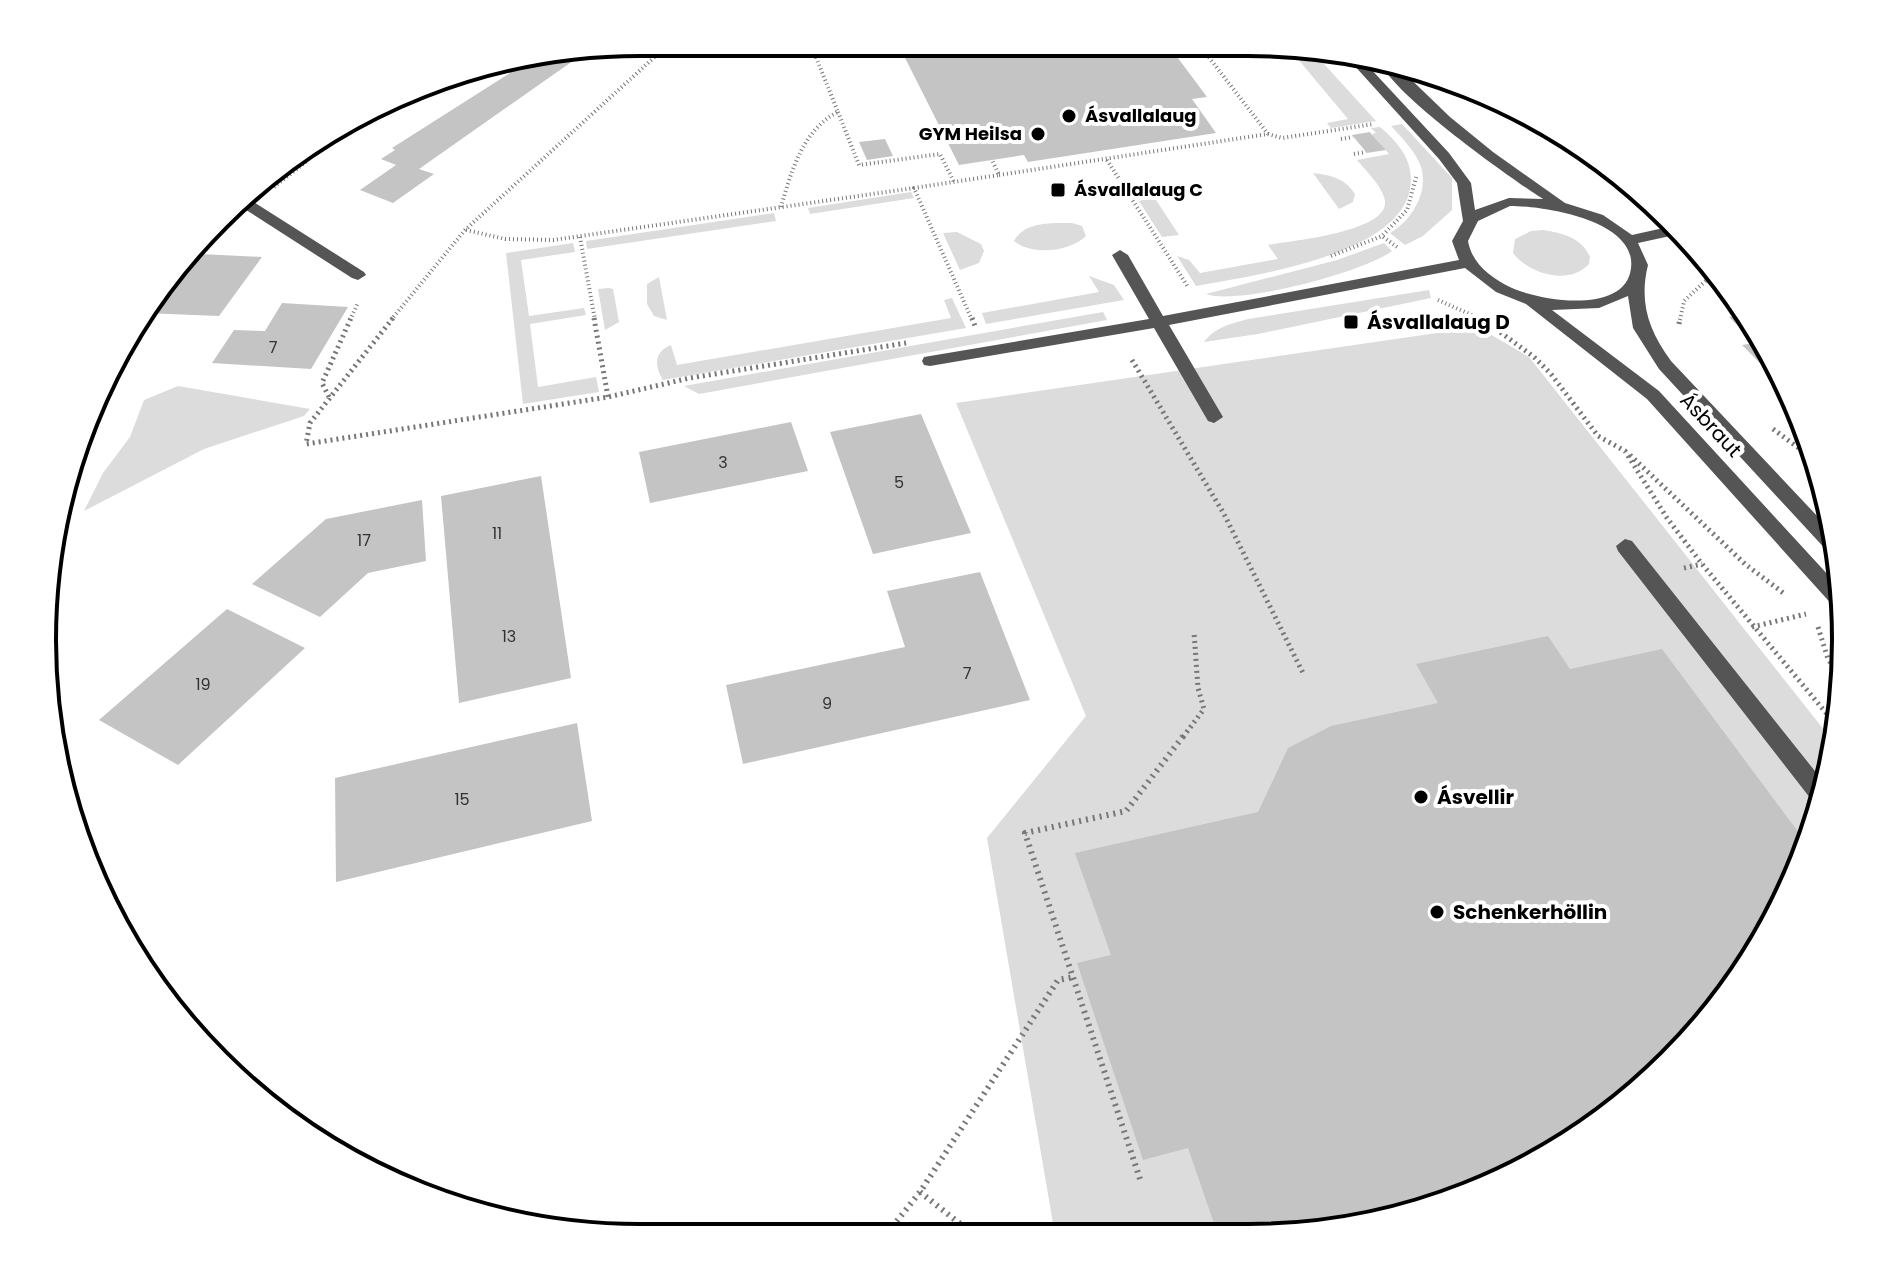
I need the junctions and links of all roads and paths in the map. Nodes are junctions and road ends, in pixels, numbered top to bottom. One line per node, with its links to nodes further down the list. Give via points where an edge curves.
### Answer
1 (656, 56): 25 (path)
2 (815, 56): 7 (path)
3 (1208, 56): 8 (path)
4 (1362, 67): 24 (street, via 1464,183)
5 (1401, 77): 22 (street, via 1458,133 1508,172)
6 (1371, 111): 8 (path, via 1382,123 1282,138)
7 (838, 112): 18 (path, via 859,165 940,154); 23 (path, via 828,115 806,143)
8 (1268, 134): 14 (path)
9 (1353, 137): 10 (path)
10 (1341, 139)
11 (1366, 152): 12 (path)
12 (1354, 154)
13 (992, 160): 17 (path)
14 (1107, 160): 17 (path); 39 (path, via 1191,292)
15 (307, 161): 20 (path)
16 (1415, 167): 27 (path, via 1417,188 1411,206)
17 (999, 175): 18 (path)
18 (954, 182): 19 (path)
19 (914, 188): 23 (path); 42 (path)
20 (269, 192)
21 (250, 206): 34 (street)
22 (1565, 206): 24 (street, via 1509,202); 29 (street, via 1612,226)
23 (781, 207): 28 (path)
24 (1469, 219): 33 (street, via 1460,232)
25 (465, 230): 28 (path, via 505,239); 46 (path)
26 (1666, 232): 29 (street)
27 (1382, 236): 30 (path); 32 (path)
28 (580, 237): 47 (path)
29 (1629, 240): 36 (street, Ásbraut, via 1639,255)
30 (1402, 250)
31 (1120, 255): 39 (street)
32 (1328, 257)
33 (1468, 263): 38 (street, via 1503,290); 40 (street)
34 (358, 275): 46 (path, via 364,290 322,383)
35 (1707, 279): 41 (path, via 1684,301)
36 (1636, 284): 38 (street, via 1619,297 1593,305); 52 (street, Ásbraut, via 1639,324 1665,365)
37 (1436, 293): 51 (path, via 1436,300 1476,315 1534,357 1598,436)
38 (1528, 299): 54 (street, Ásbraut, via 1653,395)
39 (1146, 300): 40 (street)
40 (1159, 322): 45 (street); 48 (street)
41 (1678, 328)
42 (976, 331)
43 (916, 341): 47 (path, via 690,378)
44 (1132, 360): 61 (path, via 1261,582)
45 (930, 361)
46 (329, 397): 47 (path, via 310,423 306,444)
47 (608, 397)
48 (1214, 417)
49 (1768, 424): 50 (path)
50 (1800, 448)
51 (1625, 451): 55 (path, via 1766,582); 58 (path, via 1667,518)
52 (1822, 533)
53 (1625, 546): 63 (street)
54 (1830, 589)
55 (1791, 598)
56 (1804, 605): 58 (path, via 1817,611)
57 (1818, 623): 60 (path)
58 (1752, 627): 62 (path)
59 (1194, 632): 64 (path, via 1204,709 1126,811 1025,833)
60 (1831, 664)
61 (1304, 675)
62 (1827, 715)
63 (1813, 785)
64 (1074, 977): 65 (path); 66 (path, via 1058,980)
65 (1140, 1179)
66 (920, 1192): 67 (path); 68 (path)
67 (894, 1224)
68 (960, 1224)

